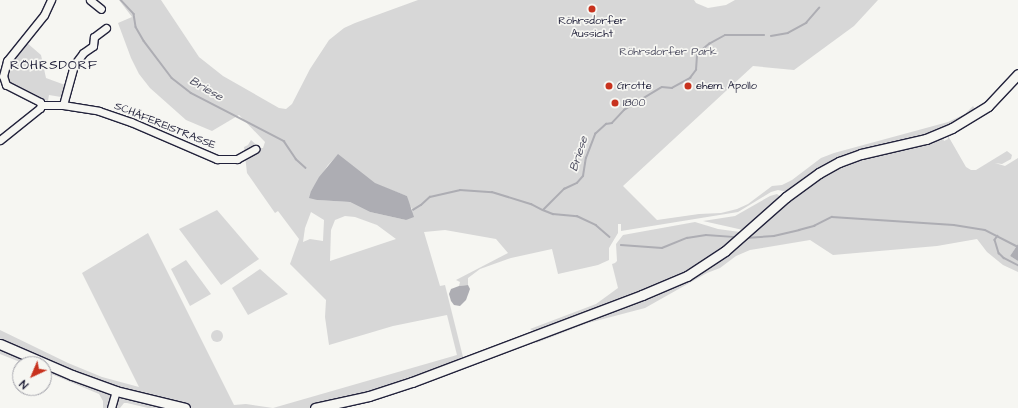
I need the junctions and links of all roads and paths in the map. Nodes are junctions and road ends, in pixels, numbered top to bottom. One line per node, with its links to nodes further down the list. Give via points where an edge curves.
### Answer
1 (51, 0): 6 (street, via 44,15 7,62 3,76 6,85 35,99)
2 (90, 0): 3 (street)
3 (100, 9)
4 (106, 28): 7 (street, via 94,37 94,46 83,53 74,65)
5 (1018, 74): 14 (main road, via 1000,95 972,117 952,128 926,138 861,154 827,168 796,189 725,251 693,273 412,382 369,396)
6 (41, 105): 7 (street, SCHÄFEREISTRASSE); 8 (street)
7 (63, 105): 9 (street, SCHÄFEREISTRASSE, via 99,111 129,121 217,159 237,158)
8 (0, 140)
9 (255, 149)
10 (0, 344): 11 (main road)
11 (116, 391): 12 (street); 13 (main road)
12 (111, 408)
13 (185, 408)
14 (315, 408)

